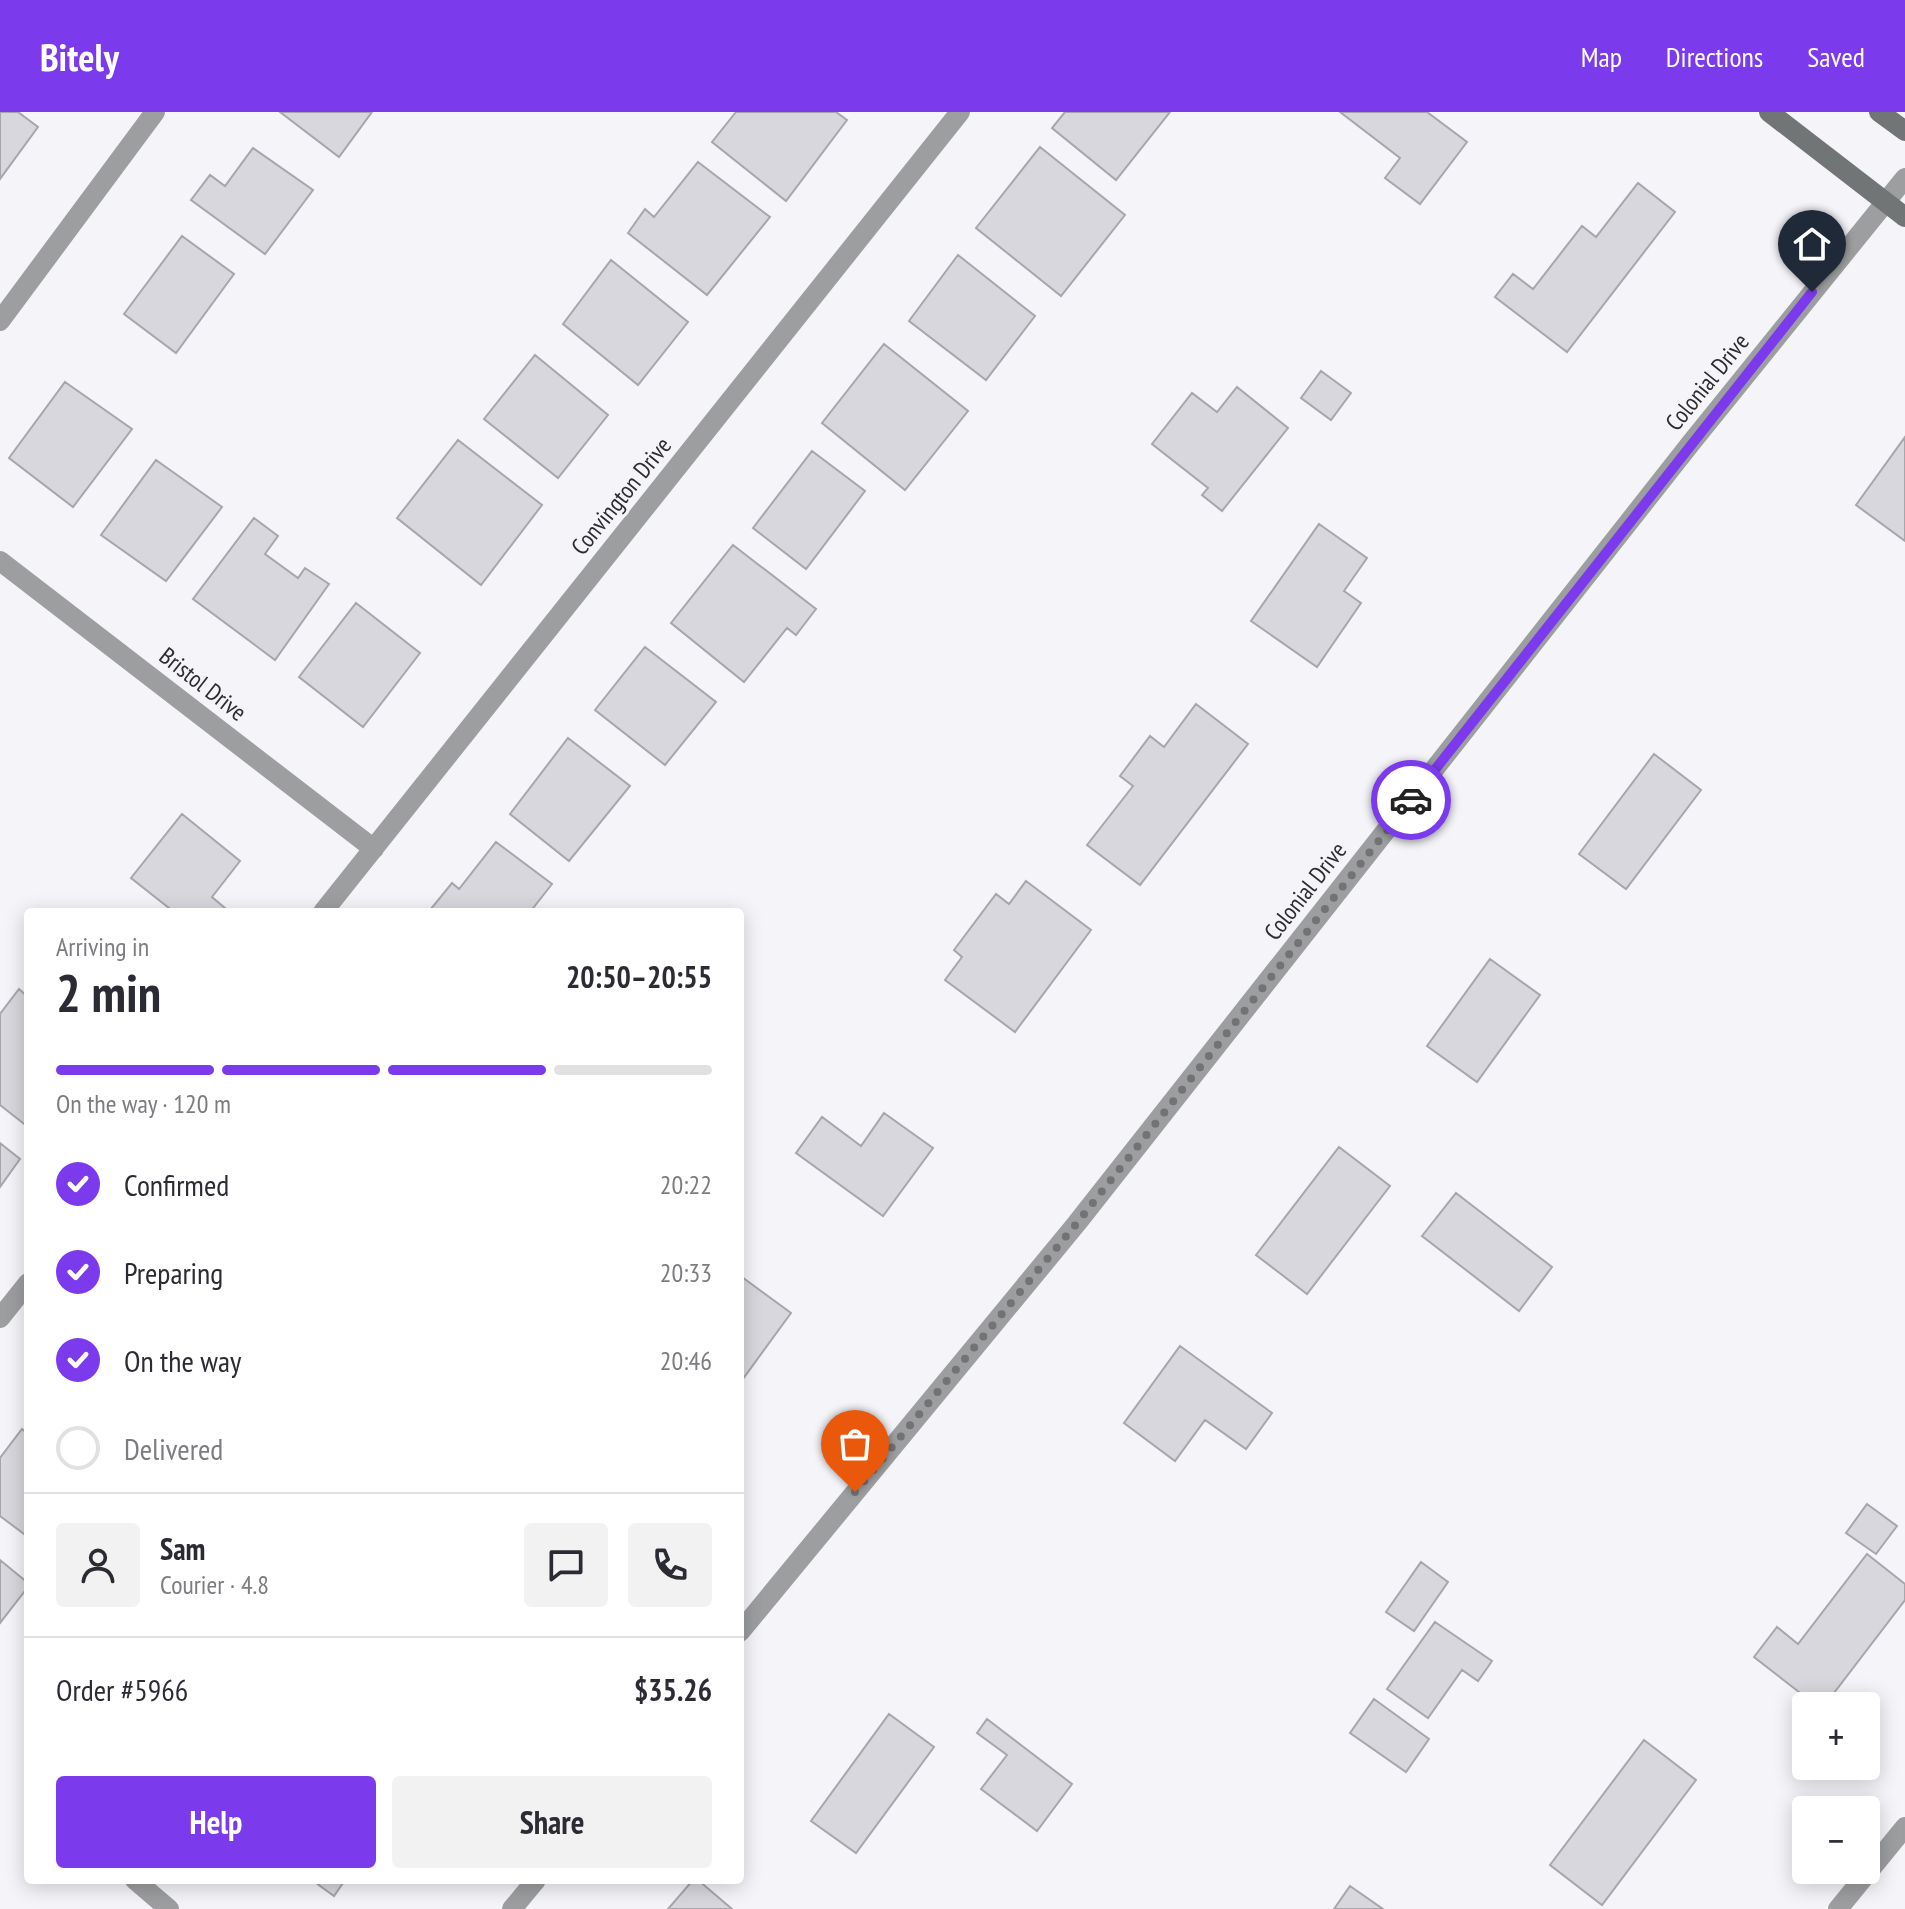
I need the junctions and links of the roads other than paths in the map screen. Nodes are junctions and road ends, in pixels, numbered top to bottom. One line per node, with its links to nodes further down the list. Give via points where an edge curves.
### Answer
1 (155, 112): 9 (street)
2 (960, 112): 11 (street, Convington Drive)
3 (1769, 112): 7 (main road)
4 (1879, 112): 5 (main road)
5 (1905, 131)
6 (1905, 178): 7 (street, Colonial Drive)
7 (1885, 202): 8 (main road); 15 (street, Colonial Drive, via 1077,1223)
8 (1905, 217)
9 (0, 321)
10 (0, 561): 11 (street, Bristol Drive)
11 (374, 849): 12 (street, Convington Drive)
12 (326, 908)
13 (24, 1288): 14 (street)
14 (0, 1318)
15 (744, 1627)
16 (1905, 1827): 21 (street)
17 (140, 1884): 19 (street)
18 (533, 1884): 20 (street)
19 (169, 1909)
20 (512, 1909)
21 (1838, 1909)

